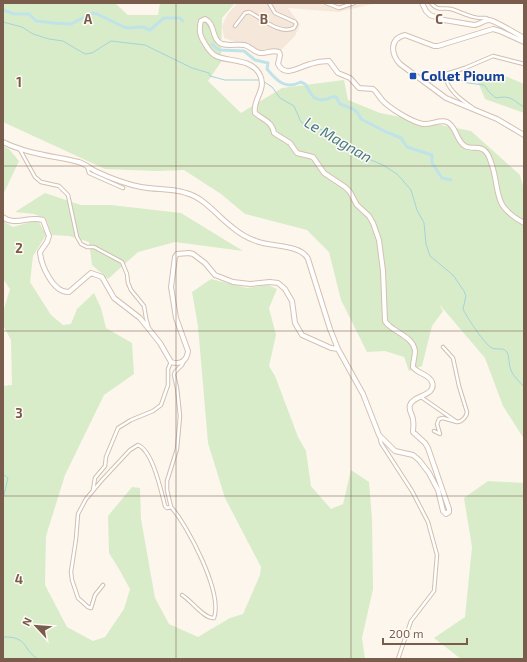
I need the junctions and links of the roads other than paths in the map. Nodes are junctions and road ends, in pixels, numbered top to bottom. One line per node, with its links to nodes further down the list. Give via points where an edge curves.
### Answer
1 (268, 3): 7 (street, via 275,13 295,22 294,28 270,25 249,12 245,13)
2 (326, 3): 3 (street, via 339,8)
3 (354, 3)
4 (422, 3): 6 (street, via 429,14 444,20 474,25)
5 (431, 3): 6 (street, via 442,10 448,9)
6 (488, 20): 8 (street, via 497,22)
7 (235, 26)
8 (524, 38)
9 (524, 42): 11 (street, via 493,29 438,46 407,35 396,41 393,52 400,64 446,98)
10 (524, 64): 11 (street, via 491,57 446,74 455,94)
11 (476, 111): 12 (street, via 501,121)
12 (524, 135)
13 (3, 142): 14 (street)
14 (19, 148): 15 (street); 19 (street, via 35,177 42,182 59,186 68,195 81,244 94,247 122,262 131,290 144,306)
15 (88, 166): 16 (street, via 89,173); 21 (street, via 94,171 142,188 193,195 247,237 303,252 308,259)
16 (123, 188)
17 (3, 217): 19 (street, via 17,222 33,218 43,220 49,236 40,257 50,280 60,291 72,290 88,274 94,273 102,277 114,298 140,318)
18 (524, 223): 24 (street, via 509,214 500,201 486,151 482,148 469,148 463,144 448,123 442,121 423,124 405,116 385,104 373,89 359,88 350,78 338,73 329,60 285,71 278,64 279,52 273,50 259,53 244,45 220,43 215,38 212,26 207,20 202,20 200,34 210,52 220,58 248,64 260,74 262,88 254,113 267,120 274,133 290,143 297,153 313,156 324,173 345,187 357,205 369,216 379,240 384,270 385,321 412,344 415,352 413,367 430,379 433,385 429,392)
19 (149, 329): 23 (street)
20 (443, 346): 25 (street, via 453,358 467,412)
21 (338, 349): 22 (street, via 302,335 295,323 292,301 281,285 273,282 250,284 229,281 215,275 193,254 186,253 177,254 175,257 171,287 176,318 188,351); 27 (street, via 363,394)
22 (184, 361): 23 (street); 29 (street, via 174,372 180,416 177,449 167,481)
23 (171, 362): 28 (street, via 168,369 168,385 161,405 118,428 105,466 95,478)
24 (420, 396): 25 (street); 27 (street, via 410,404 414,421 413,432 428,448 449,512 443,512 438,490 419,460 412,455 395,451)
25 (458, 422): 26 (street, via 443,418 437,424 440,434)
26 (434, 431)
27 (379, 435): 32 (street, via 381,443 412,491 428,522 437,555 434,592 411,621)
28 (93, 490): 29 (street, via 130,450 138,445 143,448 153,466 165,506); 30 (street, via 78,514 71,572 78,598 89,608)
29 (171, 507): 31 (street, via 195,546 207,572 214,597 214,618 208,617)
30 (103, 585)
31 (182, 594)
32 (398, 659)

